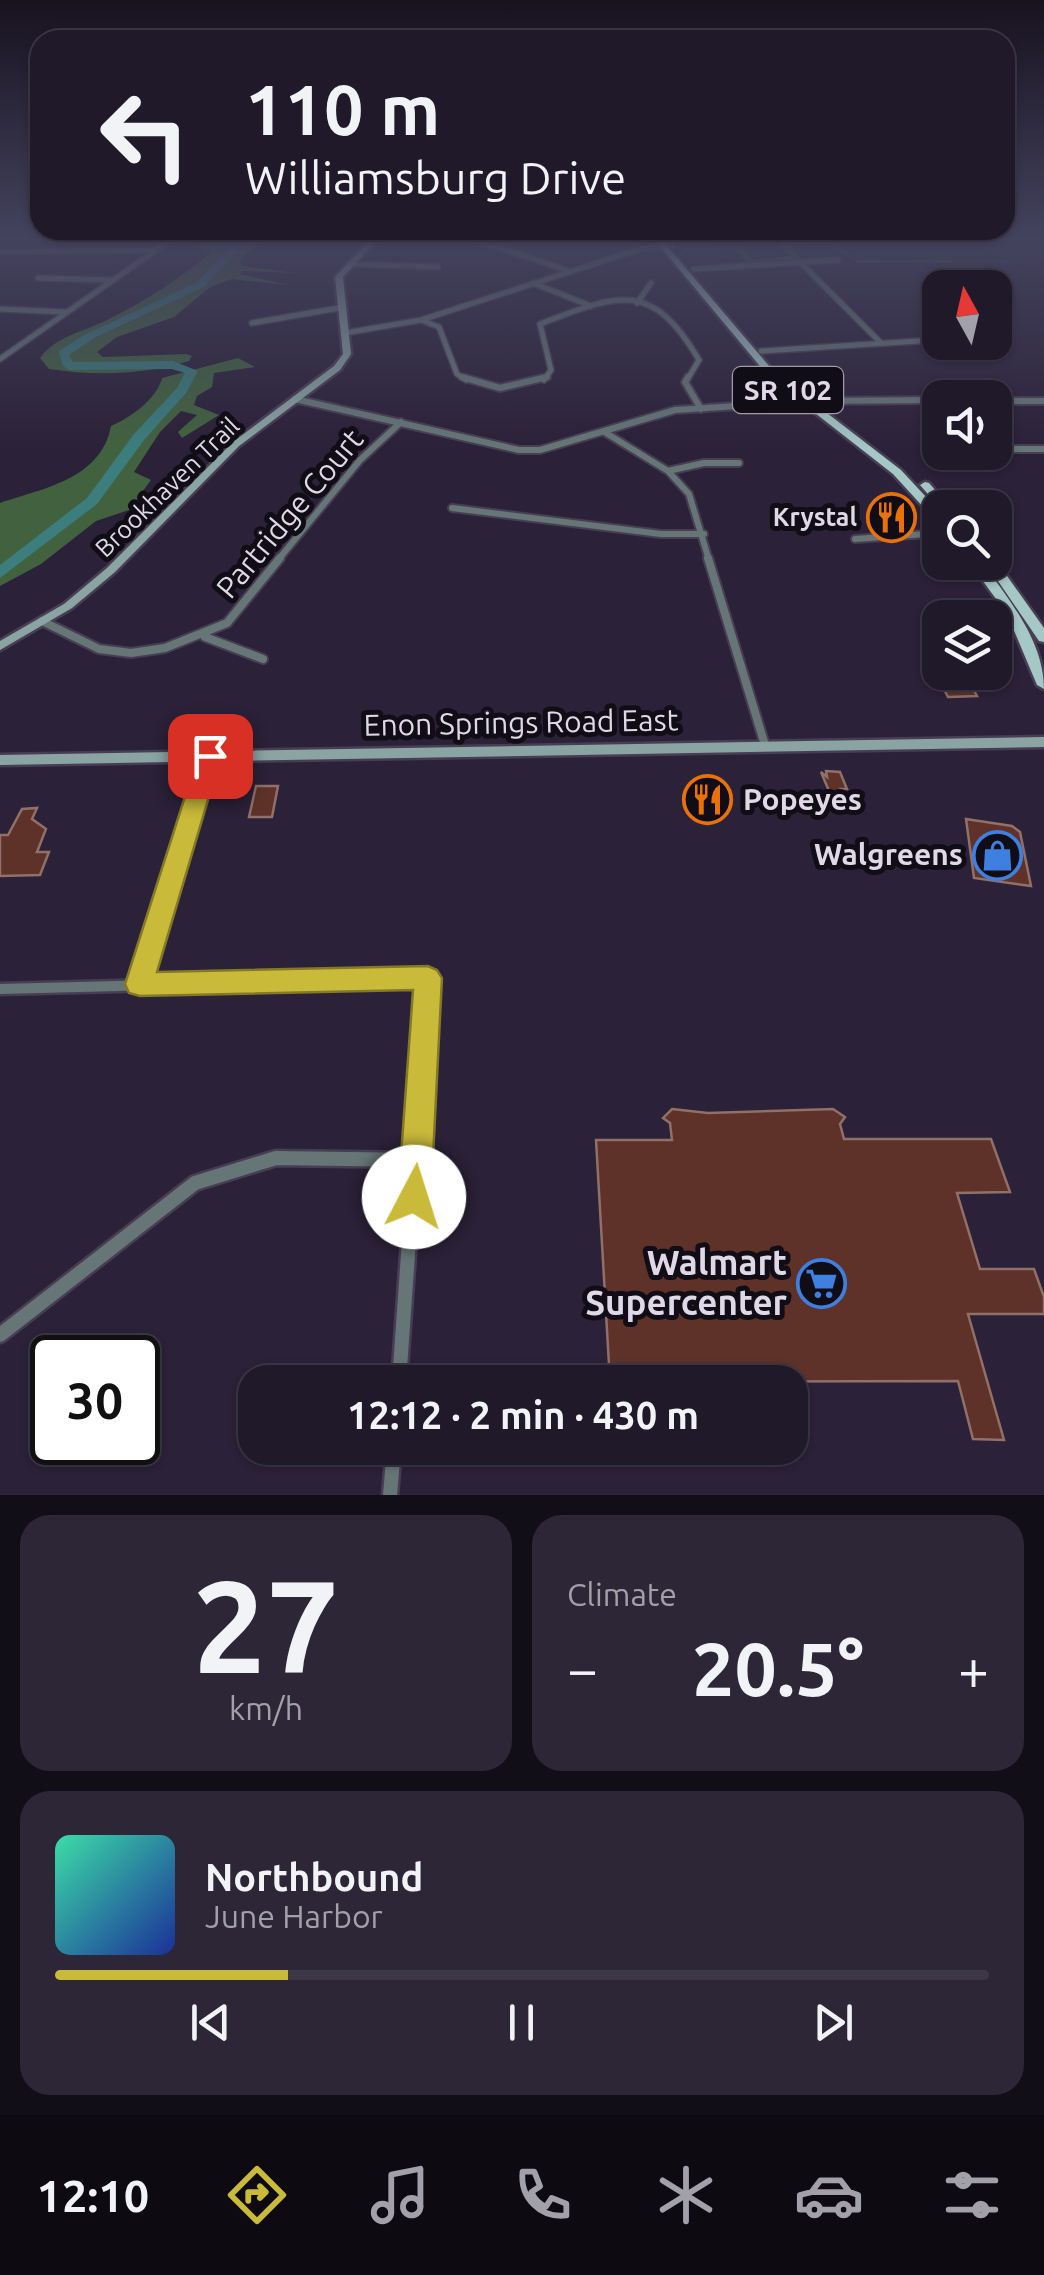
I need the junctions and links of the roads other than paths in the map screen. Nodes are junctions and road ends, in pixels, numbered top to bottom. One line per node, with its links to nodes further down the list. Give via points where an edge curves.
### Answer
1 (339, 308): 14 (street)
2 (0, 309): 11 (street)
3 (72, 309): 11 (street)
4 (331, 309): 13 (street)
5 (455, 309): 12 (street)
6 (583, 309): 12 (street, via 540,324 551,370 546,379 512,388 482,386 458,374 439,327)
7 (653, 309): 26 (street, via 671,316 699,360 686,382)
8 (718, 309): 24 (main road, SR 102, via 758,360)
9 (727, 309): 19 (main road, SR 102)
10 (846, 309): 16 (street)
11 (67, 312): 18 (street)
12 (421, 320): 14 (street)
13 (252, 323)
14 (345, 334): 21 (street, Brookhaven Trail, via 348,354 338,368)
15 (919, 341): 16 (street)
16 (881, 344): 19 (street)
17 (0, 350): 18 (street)
18 (12, 350): 20 (street)
19 (761, 351): 24 (main road, SR 102)
20 (0, 358)
21 (296, 399): 27 (street); 41 (street, Brookhaven Trail, via 236,444 111,570)
22 (922, 400): 24 (street)
23 (1012, 400): 25 (street)
24 (810, 401): 26 (street); 33 (main road, SR 102, via 892,455); 34 (main road, SR 102)
25 (1044, 401)
26 (701, 408): 28 (street)
27 (401, 422): 28 (street, via 520,450); 42 (street, Partridge Court, via 360,460 227,623)
28 (606, 433): 32 (street)
29 (1012, 449): 30 (street)
30 (1044, 449)
31 (739, 463): 32 (street)
32 (668, 471): 36 (street, via 690,494)
33 (928, 490)
34 (922, 499)
35 (452, 508): 36 (street)
36 (704, 534): 48 (street)
37 (922, 534): 38 (street)
38 (855, 539)
39 (988, 580): 46 (main road, via 1013,614)
40 (1004, 580): 43 (main road)
41 (42, 621): 42 (street, Partridge Court, via 100,650 141,650); 44 (street, Brookhaven Trail)
42 (205, 637): 45 (street)
43 (1044, 638)
44 (0, 646)
45 (263, 659)
46 (1044, 685)
47 (1044, 742): 48 (street, Enon Springs Road East)
48 (765, 745): 49 (street, Enon Springs Road East)
49 (210, 756): 50 (street, Enon Springs Road East); 52 (street)
50 (0, 760)
51 (428, 978): 52 (street); 54 (street)
52 (140, 984): 53 (street)
53 (0, 988)
54 (418, 1160): 55 (street, via 276,1158 195,1183); 56 (street)
55 (0, 1335)
56 (400, 1365)
57 (393, 1465): 58 (street)
58 (390, 1495)

